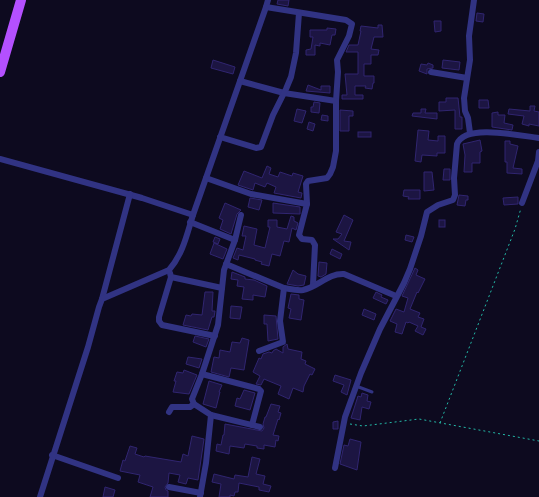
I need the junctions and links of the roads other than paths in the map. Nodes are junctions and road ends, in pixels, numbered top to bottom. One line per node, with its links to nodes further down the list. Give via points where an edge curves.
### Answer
1 (21, 0): 6 (main road)
2 (268, 0): 4 (street)
3 (474, 0): 8 (street, via 468,36 470,60)
4 (266, 7): 5 (street); 9 (street)
5 (299, 13): 10 (street, via 291,77); 11 (street, via 346,20 352,24 349,36 336,60)
6 (0, 72)
7 (431, 72): 8 (street)
8 (467, 78): 12 (street, via 464,98)
9 (240, 81): 10 (street); 13 (street)
10 (284, 93): 11 (street); 13 (street, via 261,147)
11 (336, 101): 20 (street, via 334,167 326,178 307,182)
12 (470, 133): 14 (street, via 488,132); 31 (street, via 458,140 453,200 427,212 410,269)
13 (220, 137): 17 (street)
14 (539, 138)
15 (539, 152): 19 (street)
16 (0, 159): 18 (street)
17 (206, 178): 20 (street, via 251,194); 21 (street)
18 (130, 194): 21 (street); 32 (street)
19 (522, 203)
20 (307, 204): 28 (street, via 299,235 302,239 312,240 315,245)
21 (193, 215): 23 (street)
22 (241, 215): 24 (street)
23 (190, 222): 24 (street); 26 (street, via 177,261)
24 (235, 240): 25 (street)
25 (226, 264): 29 (street); 30 (street)
26 (169, 270): 27 (street); 32 (street)
27 (171, 277): 29 (street); 33 (street, via 159,320 162,324)
28 (314, 285): 30 (street, via 303,290); 31 (street, via 336,274 344,274)
29 (222, 288): 33 (street)
30 (284, 288): 34 (street, via 280,321 283,342)
31 (396, 296): 36 (street)
32 (102, 300): 43 (street)
33 (215, 336): 35 (street)
34 (259, 351)
35 (202, 374): 38 (street, via 192,399); 41 (street, via 261,391)
36 (356, 386): 37 (lane); 44 (street, via 343,423)
37 (372, 392)
38 (194, 404): 39 (street, via 190,407 172,407); 40 (street)
39 (169, 412)
40 (211, 415): 41 (street); 47 (street)
41 (252, 425): 42 (street)
42 (260, 427)
43 (52, 455): 45 (street); 48 (street)
44 (335, 468)
45 (118, 478)
46 (169, 487): 47 (street)
47 (201, 495)
48 (40, 497)

